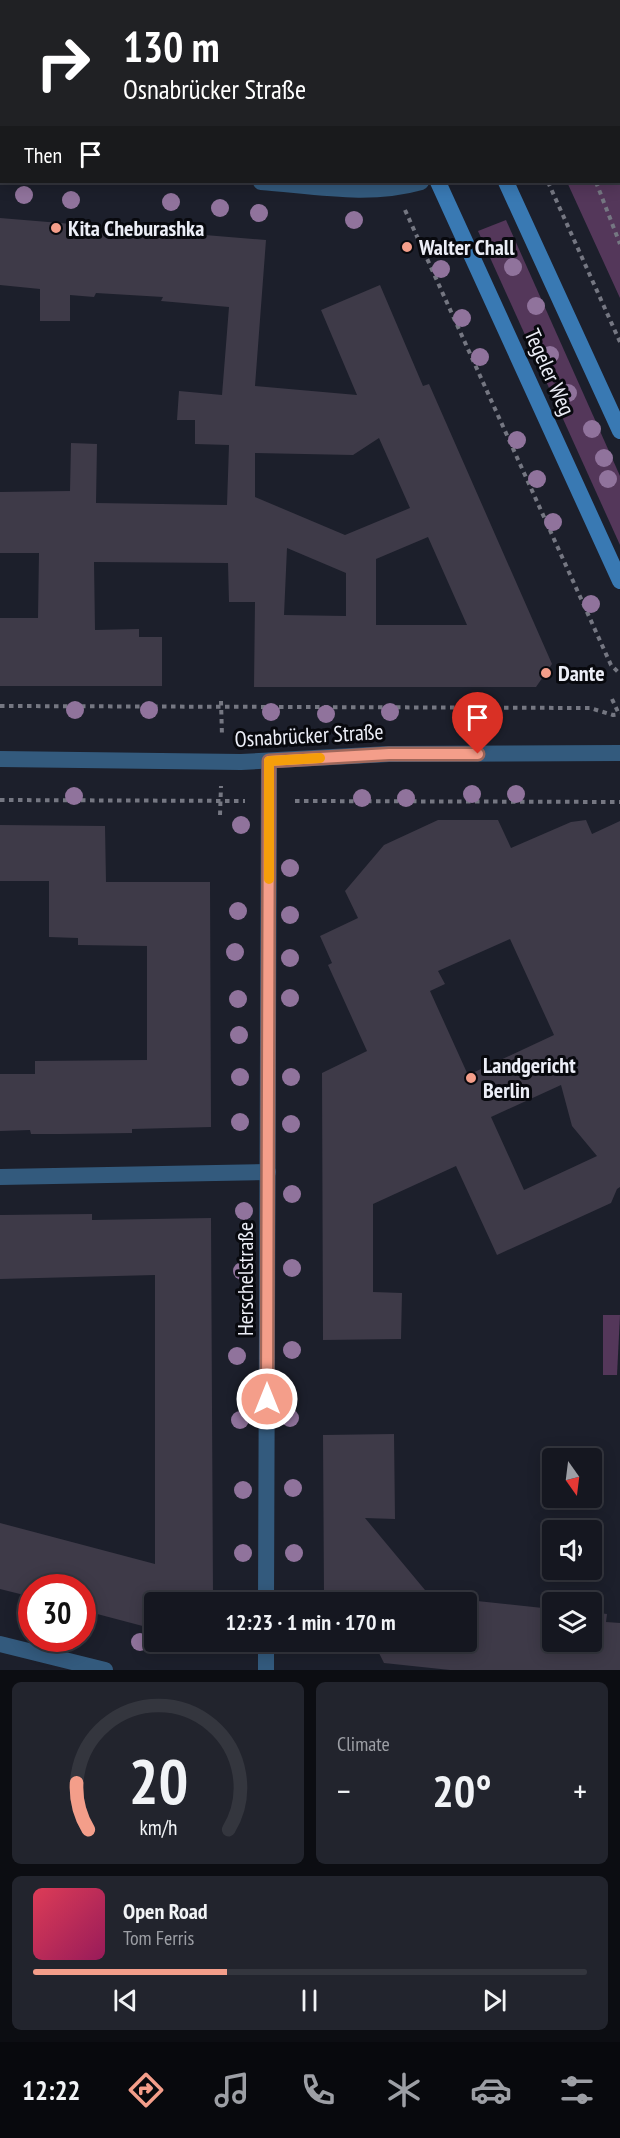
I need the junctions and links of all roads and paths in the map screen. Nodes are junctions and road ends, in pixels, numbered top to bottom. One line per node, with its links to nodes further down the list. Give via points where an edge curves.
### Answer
1 (273, 183): 2 (street, via 372,191)
2 (418, 183)
3 (438, 183): 11 (main road, Tegeler Weg)
4 (506, 183): 10 (main road, Tegeler Weg)
5 (548, 183): 9 (path)
6 (596, 183): 8 (path)
7 (404, 208): 12 (path, via 611,665)
8 (620, 244)
9 (620, 342)
10 (620, 432)
11 (620, 581)
12 (620, 674)
13 (612, 699): 15 (path)
14 (0, 706): 15 (path, via 590,708)
15 (619, 713)
16 (620, 753): 18 (street, Osnabrücker Straße, via 389,754)
17 (0, 759): 18 (street, Osnabrücker Straße)
18 (269, 761): 23 (street, Herschelstraße)
19 (0, 800): 20 (path)
20 (231, 801)
21 (311, 801): 22 (path)
22 (620, 802)
23 (268, 1172): 24 (street); 25 (street, Herschelstraße)
24 (0, 1177)
25 (266, 1592)
26 (0, 1644): 28 (street)
27 (266, 1652): 29 (street)
28 (105, 1670)
29 (266, 1670)

